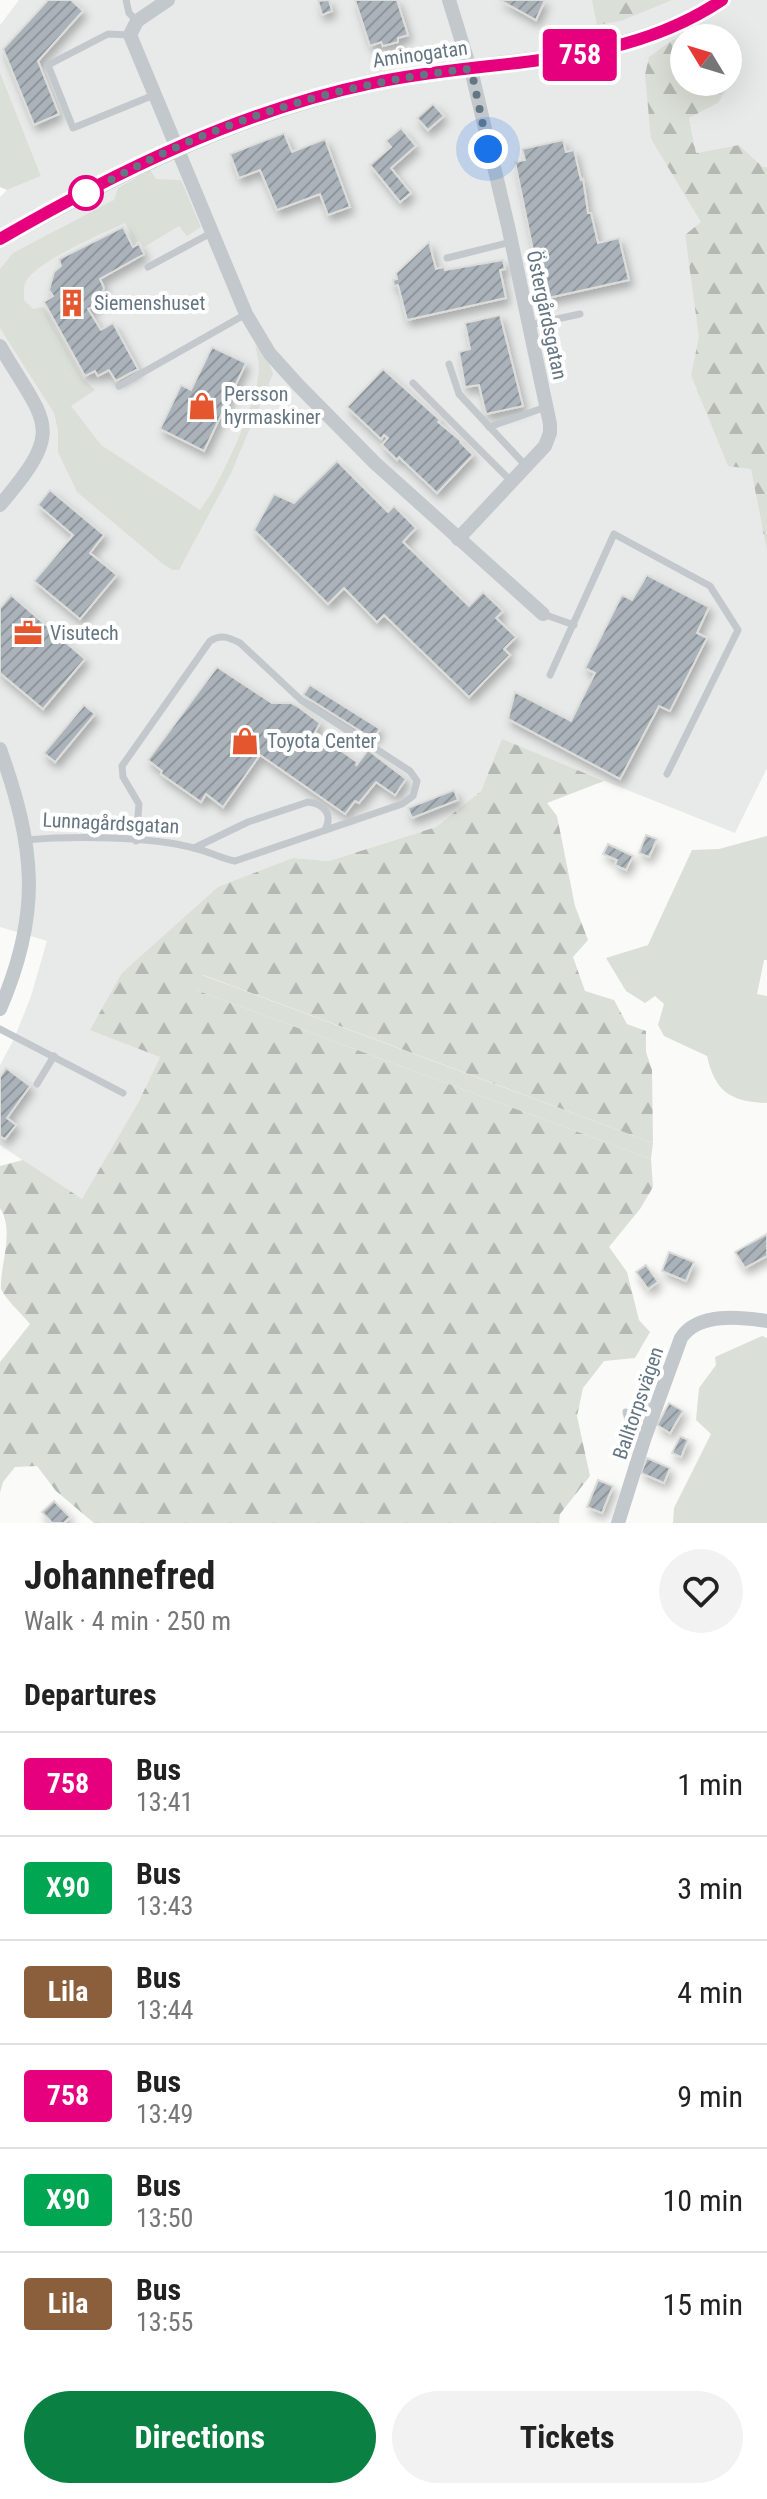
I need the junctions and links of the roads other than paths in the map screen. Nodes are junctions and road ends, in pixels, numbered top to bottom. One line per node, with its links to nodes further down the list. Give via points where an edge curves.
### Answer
1 (126, 0): 5 (lane)
2 (168, 0): 5 (street)
3 (449, 0): 6 (street, Östergårdsgatan)
4 (722, 0): 6 (street, Aminogatan, via 675,28 619,47)
5 (134, 28): 7 (street); 7 (lane, via 108,34 48,65 73,128)
6 (468, 69): 8 (street, Aminogatan, via 316,96); 11 (street, Östergårdsgatan)
7 (154, 95): 8 (street)
8 (177, 147): 9 (street); 10 (street, Aminogatan)
9 (211, 233): 13 (lane); 14 (street)
10 (0, 239)
11 (512, 242): 12 (lane); 16 (street, Östergårdsgatan)
12 (447, 258)
13 (148, 267)
14 (246, 314): 20 (lane); 26 (street, via 290,377)
15 (580, 314): 16 (lane)
16 (529, 325): 21 (street, Östergårdsgatan)
17 (2, 351): 25 (street, via 40,413 43,437 36,460)
18 (449, 364): 22 (lane, via 459,394)
19 (413, 383): 24 (lane)
20 (119, 386)
21 (546, 407): 22 (lane); 23 (street, Östergårdsgatan, via 550,433)
22 (489, 427): 23 (lane)
23 (527, 466): 24 (street, Östergårdsgatan)
24 (511, 481): 26 (street, Östergårdsgatan)
25 (0, 505)
26 (458, 539): 27 (street)
27 (543, 614): 28 (lane)
28 (574, 625): 29 (lane); 32 (lane, via 614,534 710,586 738,630)
29 (550, 675)
30 (0, 749): 31 (street, Lunnagårdsgatan)
31 (3, 767): 34 (street, Lunnagårdsgatan)
32 (667, 774)
33 (325, 830): 35 (lane, via 402,804 413,796 417,781 410,771 301,700 240,643 217,636 122,766 139,804); 36 (lane, Lunnagårdsgatan, via 235,861); 36 (lane, Lunnagårdsgatan, via 328,813 308,802)
34 (26, 840): 35 (lane, Lunnagårdsgatan); 37 (street, Lunnagårdsgatan, via 28,916)
35 (136, 841): 36 (lane, Lunnagårdsgatan)
36 (194, 848)
37 (0, 1008)
38 (0, 1029): 39 (lane)
39 (54, 1056): 40 (lane); 41 (lane)
40 (37, 1084)
41 (123, 1093)
42 (767, 1321): 44 (street, Balltorpsvägen, via 710,1320 686,1330)
43 (626, 1412): 44 (lane, via 630,1427)
44 (645, 1437): 45 (street, Balltorpsvägen)
45 (618, 1523)

